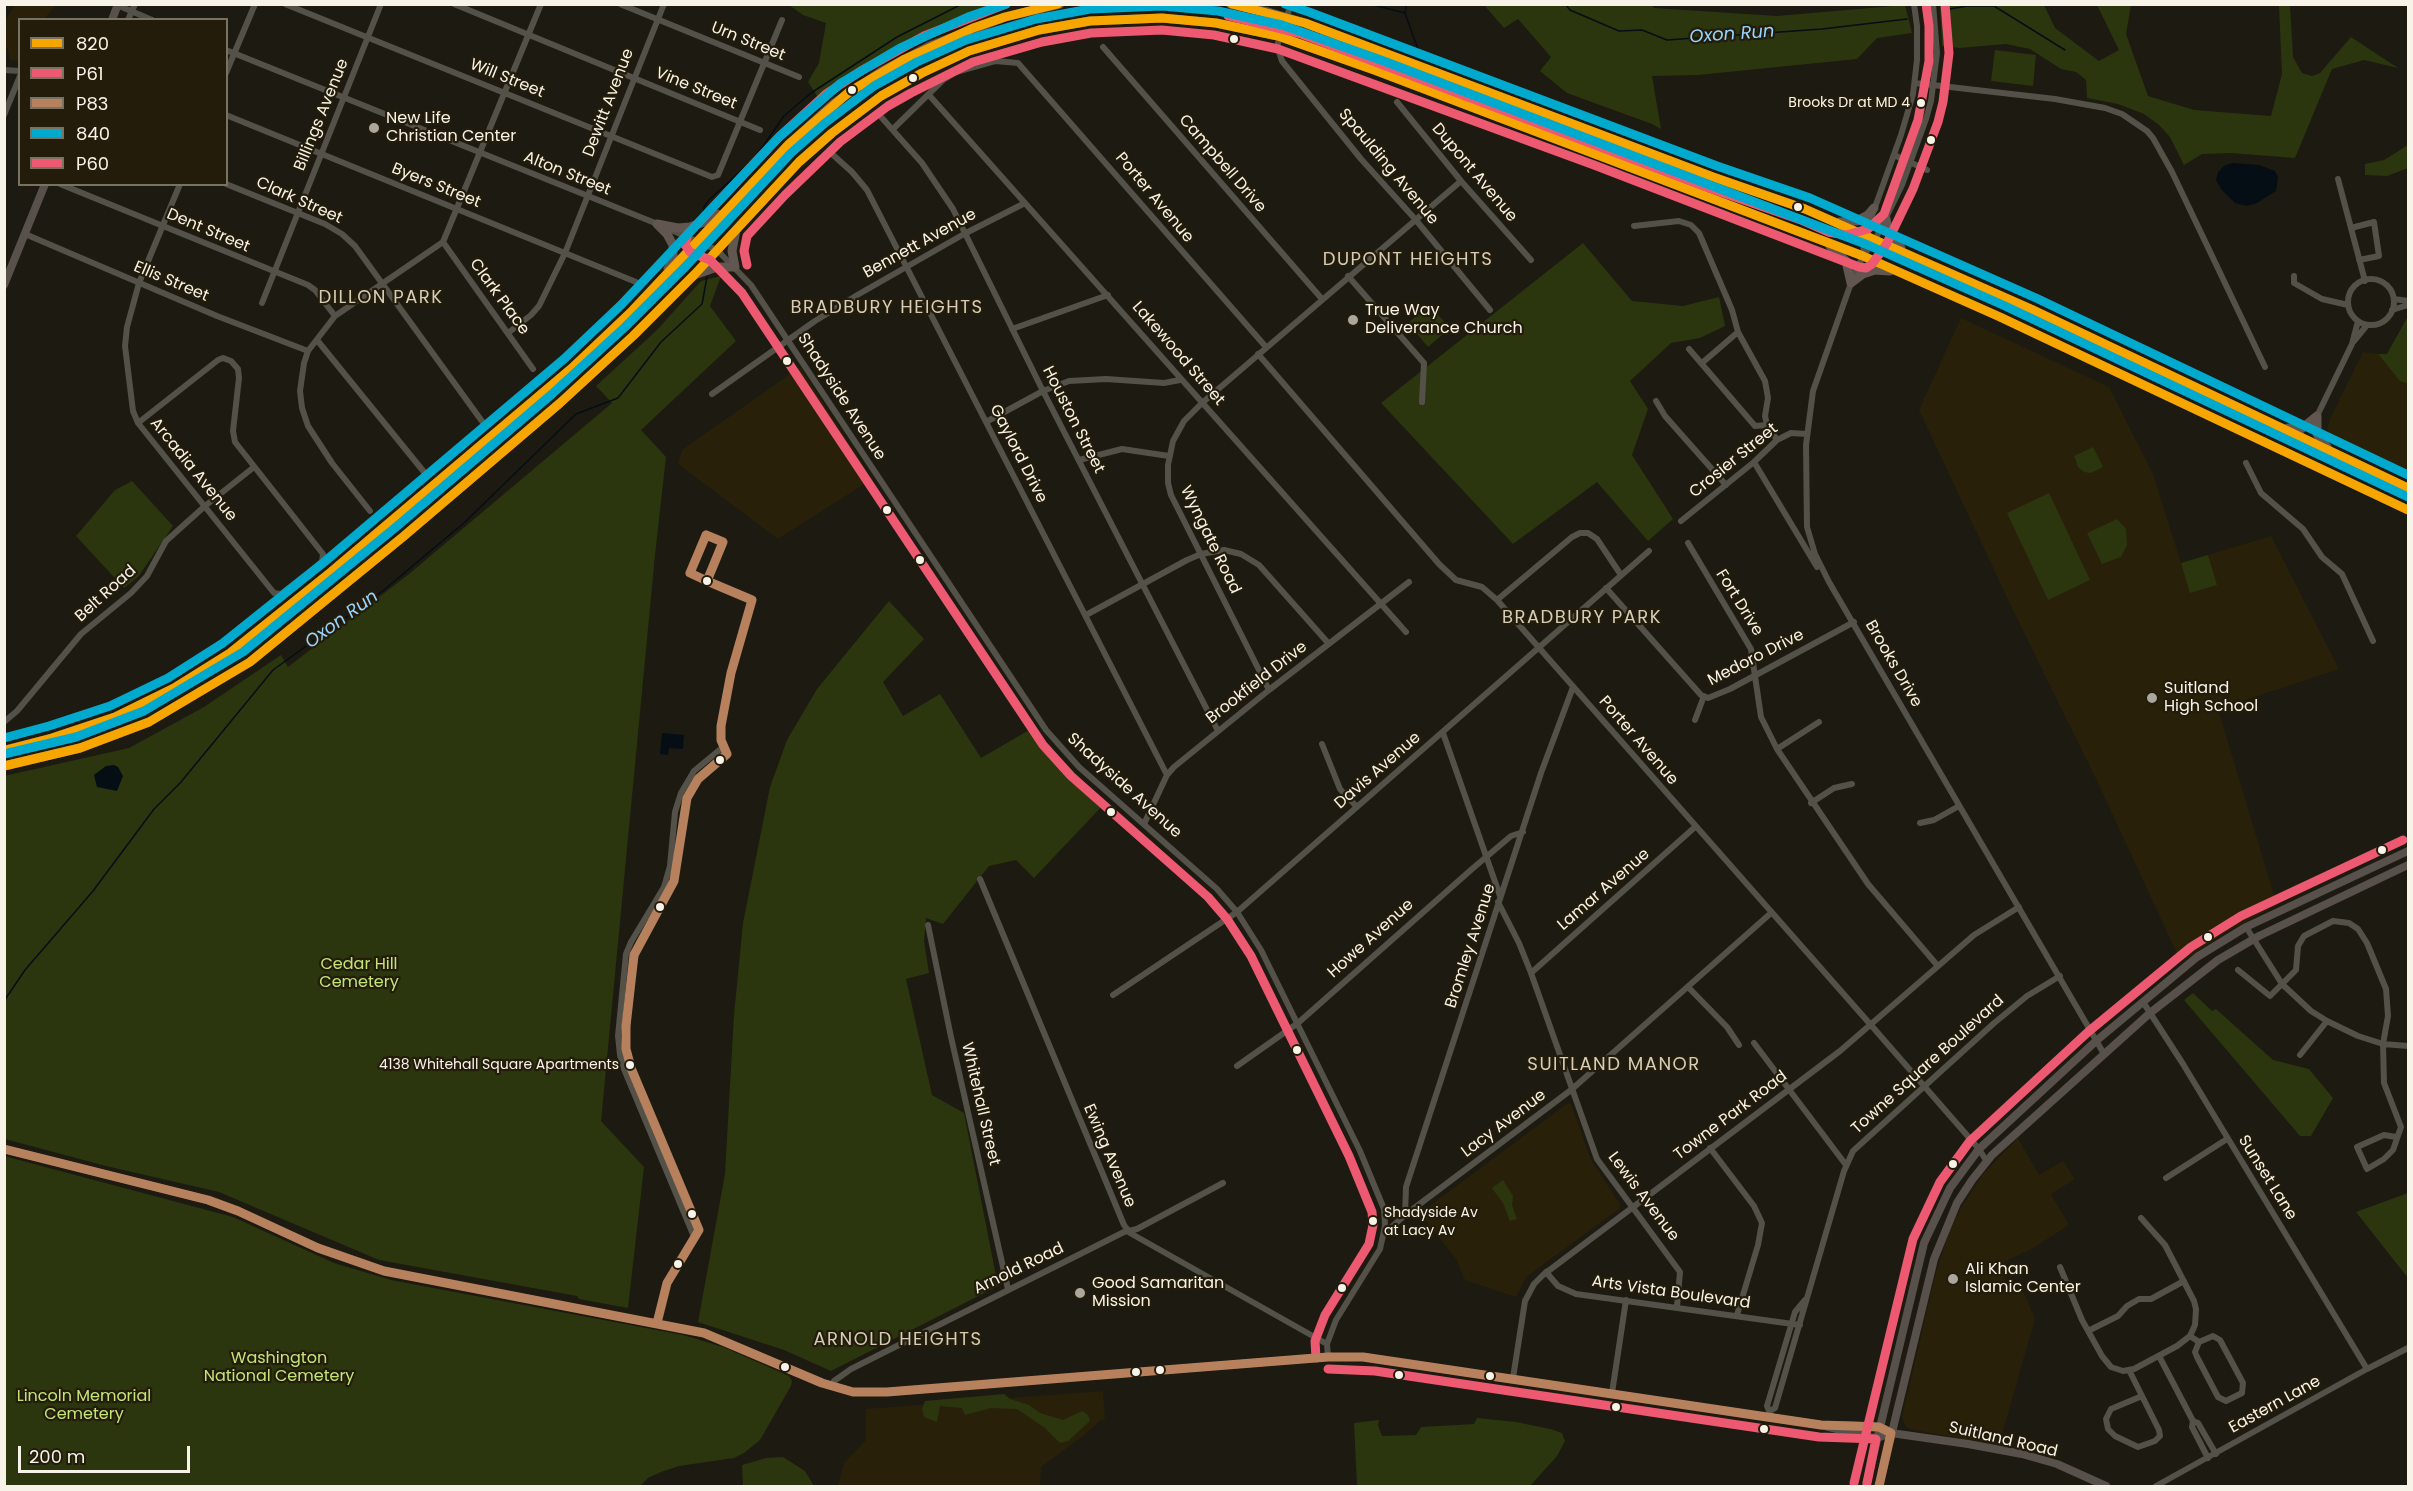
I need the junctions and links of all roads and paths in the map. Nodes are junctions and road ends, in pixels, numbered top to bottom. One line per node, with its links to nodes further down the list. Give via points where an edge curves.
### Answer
1 (255, 4): 24 (street)
2 (285, 4): 21 (street, Will Street)
3 (381, 4): 21 (street, Billings Avenue)
4 (454, 4): 19 (street, Vine Street)
5 (541, 4): 19 (street)
6 (620, 4): 17 (street, Urn Street)
7 (664, 4): 17 (street, Dewitt Avenue)
8 (1060, 4): 49 (highway, via 973,28 890,67 833,104)
9 (1230, 4): 15 (highway)
10 (1291, 4): 15 (street)
11 (1914, 4): 30 (street, Brooks Drive)
12 (1933, 4): 31 (street, Brooks Drive, via 1937,35)
13 (117, 5): 14 (street)
14 (133, 8): 16 (street)
15 (1286, 17): 20 (street); 63 (highway)
16 (149, 18)
17 (657, 20): 25 (street, Urn Street); 28 (street, Dewitt Avenue)
18 (782, 20): 25 (street)
19 (528, 35): 28 (street, Vine Street); 32 (street)
20 (1281, 37): 61 (street, Spaulding Avenue, via 1277,46 1282,60); 68 (highway, via 1195,20 1111,19 1048,28 977,48 905,82 854,116 799,162); 72 (highway)
21 (368, 38): 32 (street, Will Street); 34 (street, Billings Avenue)
22 (1103, 47): 97 (street, Campbell Drive)
23 (228, 51): 24 (street, Alton Street)
24 (235, 53): 26 (street); 34 (street, Alton Street)
25 (764, 63): 27 (street, Urn Street); 39 (street)
26 (228, 69)
27 (799, 77)
28 (633, 78): 39 (street, Vine Street); 42 (street, Dewitt Avenue)
29 (18, 81): 36 (street)
30 (1915, 83): 31 (street); 46 (street, Brooks Drive)
31 (1934, 85): 47 (street, Brooks Drive); 118 (street, via 2106,108 2151,134)
32 (504, 93): 42 (street, Will Street); 43 (street)
33 (929, 95): 40 (street); 57 (street, Lakewood Street); 113 (street, Porter Avenue, via 948,77 978,65 1007,60 1022,66)
34 (344, 98): 43 (street, Alton Street); 44 (street, Billings Avenue)
35 (1396, 102): 51 (street, Dupont Avenue)
36 (4, 115)
37 (228, 116): 44 (street, Byers Street)
38 (882, 118): 40 (street, Houston Street)
39 (740, 121): 41 (street, Vine Street); 42 (street, Will Street, via 718,175 711,177)
40 (893, 129): 70 (street, Houston Street, via 935,180)
41 (760, 130)
42 (611, 137): 56 (street, Dewitt Avenue)
43 (479, 153): 56 (street, Alton Street); 58 (street)
44 (321, 154): 58 (street, Byers Street); 60 (street, Billings Avenue)
45 (832, 154): 83 (street, Gaylord Drive, via 863,183)
46 (1894, 155): 47 (street); 59 (street, Brooks Drive)
47 (1911, 163): 48 (street); 62 (street, Brooks Drive)
48 (1927, 170)
49 (758, 175): 64 (highway, via 705,222 684,228); 75 (highway)
50 (2338, 179): 67 (street)
51 (1461, 181): 61 (street, Wyngate Road); 80 (street, Dupont Avenue)
52 (228, 185): 60 (street, Clark Street)
53 (44, 186): 69 (main road)
54 (65, 186): 65 (street, Dent Street)
55 (179, 186): 65 (street, Arcadia Avenue)
56 (588, 197): 64 (street, Alton Street); 78 (street, Dewitt Avenue)
57 (1025, 203): 70 (street, Bennett Avenue); 96 (street, Lakewood Street)
58 (456, 208): 74 (street); 78 (street, Byers Street)
59 (1874, 208): 63 (highway, via 1857,221); 71 (street, Brooks Drive)
60 (297, 213): 84 (street, Billings Avenue); 93 (street, Clark Street, via 342,234)
61 (1415, 219): 87 (street, Wyngate Road); 102 (street, Spaulding Avenue)
62 (1886, 219): 73 (street, Brooks Drive); 77 (highway, via 1889,233)
63 (1832, 221): 71 (highway)
64 (657, 224): 75 (street, Alton Street); 95 (highway, via 673,245 670,266)
65 (163, 226): 84 (street, Dent Street); 91 (street, Arcadia Avenue)
66 (1634, 226): 108 (street, via 1676,221 1695,228)
67 (2351, 228): 81 (street); 81 (street, via 2374,222 2379,256)
68 (736, 230): 76 (highway); 82 (highway, via 732,251)
69 (25, 234): 91 (street, Ellis Street); 94 (main road)
70 (964, 234): 83 (street, Bennett Avenue); 107 (street, Houston Street)
71 (1865, 235): 73 (highway); 79 (street, Brooks Drive)
72 (1821, 239): 79 (highway); 92 (highway, via 1844,258)
73 (1875, 240): 77 (highway); 79 (street, Brooks Drive)
74 (443, 242): 93 (street); 109 (street, Clark Place)
75 (697, 242): 76 (street, Shadyside Avenue); 95 (highway)
76 (717, 250): 82 (street, Shadyside Avenue); 86 (highway)
77 (1905, 252): 131 (highway)
78 (565, 253): 90 (street, Byers Street); 109 (street, Dewitt Avenue, via 539,306)
79 (1863, 256): 85 (highway); 92 (street, Brooks Drive)
80 (1531, 260)
81 (2359, 260): 89 (street)
82 (735, 267): 86 (highway, via 717,267); 111 (street, Shadyside Avenue)
83 (907, 267): 111 (street, Bennett Avenue); 127 (street, Gaylord Drive)
84 (273, 272): 99 (street, Billings Avenue); 104 (street, Dent Street, via 308,285)
85 (1900, 272): 92 (highway, via 1875,270); 144 (highway)
86 (695, 274): 177 (highway, via 560,403 250,662 149,722 80,748)
87 (1348, 276): 97 (street, Wyngate Road); 124 (street, via 1424,363)
88 (2294, 276): 101 (street, via 2294,283 2322,299)
89 (2365, 280): 98 (street, via 2382,283); 101 (street, via 2352,290)
90 (636, 282)
91 (139, 283): 115 (street, Ellis Street); 128 (street, Arcadia Avenue, via 125,340 133,411)
92 (1851, 283): 132 (street, Brooks Drive, via 1813,391)
93 (383, 284): 104 (street); 129 (street, Clark Street)
94 (4, 285)
95 (657, 285): 176 (highway, via 529,404 230,653 174,688 115,717)
96 (1108, 295): 107 (street); 120 (street, Lakewood Street)
97 (1322, 299): 113 (street, Wyngate Road)
98 (2394, 299): 100 (street); 103 (street)
99 (262, 303)
100 (2409, 303): 103 (street)
101 (2348, 305): 105 (street)
102 (1491, 310)
103 (2392, 310): 106 (street, via 2381,323)
104 (335, 316): 110 (street)
105 (2358, 321): 106 (street); 112 (street)
106 (2367, 325): 112 (street)
107 (1012, 329): 121 (street, Houston Street)
108 (1738, 332): 117 (street); 130 (street, via 1765,381)
109 (508, 333): 119 (street, Clark Place)
110 (317, 340): 115 (street); 140 (street)
111 (788, 340): 122 (street, Bennett Avenue); 184 (street, Shadyside Avenue, via 1046,730 1066,754)
112 (2352, 344): 126 (street)
113 (1266, 347): 116 (street, Wyngate Road)
114 (1689, 349): 117 (street)
115 (308, 351): 145 (street, via 300,391 308,426)
116 (1258, 354): 125 (street, Wyngate Road); 157 (street, Porter Avenue, via 1439,564 1456,580 1482,587)
117 (1702, 363): 130 (street, via 1755,426)
118 (2265, 367)
119 (533, 369)
120 (1180, 380): 121 (street, via 1077,380); 125 (street, Lakewood Street)
121 (1043, 391): 127 (street); 136 (street, Houston Street)
122 (712, 394)
123 (1656, 401): 141 (street, via 1665,417)
124 (1422, 402)
125 (1202, 403): 135 (street, Wyngate Road, via 1180,426); 158 (street, Lakewood Street)
126 (2317, 416): 131 (highway, via 2301,429); 134 (highway, via 2318,437)
127 (986, 422): 159 (street, Gaylord Drive)
128 (138, 423): 139 (street, via 218,360 231,361 239,378 235,442); 143 (street, Arcadia Avenue)
129 (484, 424)
130 (1767, 425): 133 (street)
131 (2277, 425): 134 (highway)
132 (1807, 434): 133 (street, Crosier Street, via 1791,433); 146 (street, Brooks Drive)
133 (1777, 440): 137 (street, Crosier Street)
134 (2330, 451): 142 (highway)
135 (1169, 456): 136 (street, via 1122,449); 151 (street, Wyngate Road, via 1167,480 1171,495)
136 (1079, 460): 155 (street, Houston Street)
137 (1754, 462): 141 (street, Crosier Street); 147 (street)
138 (2246, 463): 162 (street, via 2261,493 2303,529 2322,557 2342,574)
139 (254, 467): 143 (street, Belt Road); 143 (street, Arcadia Avenue, via 323,554 321,562 300,579 281,594 274,593)
140 (424, 472)
141 (1726, 485): 148 (street, Crosier Street)
142 (2409, 488)
143 (205, 506): 170 (street, Belt Road, via 166,541 147,576 81,634)
144 (2409, 510)
145 (370, 511)
146 (1806, 515): 147 (street); 154 (street, Brooks Drive, via 1811,545)
147 (1790, 520): 154 (street)
148 (1681, 521)
149 (1688, 543): 165 (street, Fort Drive, via 1748,642)
150 (1649, 551): 152 (street, Davis Avenue)
151 (1201, 554): 155 (street); 163 (street, via 1231,551 1259,565); 167 (street, Wyngate Road)
152 (1621, 575): 156 (street, Davis Avenue); 157 (street, via 1597,539 1580,533)
153 (1409, 582): 158 (street, Brookfield Drive)
154 (1829, 582): 160 (street, Brooks Drive)
155 (1143, 585): 159 (street); 172 (street, Houston Street)
156 (1606, 588): 164 (street, Davis Avenue); 168 (street, Medoro Drive)
157 (1497, 600): 164 (street, Porter Avenue)
158 (1381, 603): 161 (street, Lakewood Street); 163 (street, Brookfield Drive)
159 (1086, 615): 178 (street, Gaylord Drive)
160 (1854, 622): 165 (street, Medoro Drive); 181 (street, Brooks Drive)
161 (1406, 632)
162 (2373, 641)
163 (1329, 644): 167 (street, Brookfield Drive)
164 (1538, 647): 166 (street, Porter Avenue); 173 (street, Davis Avenue)
165 (1755, 676): 168 (street, Medoro Drive, via 1715,697); 175 (street, Fort Drive, via 1761,717)
166 (1573, 687): 185 (street, Porter Avenue); 186 (street, Bromley Avenue)
167 (1269, 690): 172 (street, Brookfield Drive)
168 (1704, 696): 169 (street)
169 (1695, 720)
170 (4, 722)
171 (1819, 722): 175 (street)
172 (1218, 731): 178 (street, Brookfield Drive)
173 (1443, 733): 182 (street, Davis Avenue); 188 (street, Lewis Avenue)
174 (1322, 744): 182 (street, via 1340,789)
175 (1777, 749): 180 (street, Fort Drive)
176 (4, 750)
177 (4, 766)
178 (1167, 775): 184 (street, Brookfield Drive)
179 (1852, 784): 180 (street, via 1834,788)
180 (1811, 803): 198 (street, Fort Drive, via 1868,884)
181 (1959, 806): 183 (street, via 1934,820); 192 (street, Brooks Drive)
182 (1357, 807): 193 (street, Davis Avenue)
183 (1920, 822)
184 (1144, 824): 193 (street, Shadyside Avenue)
185 (1695, 827): 194 (street, Porter Avenue); 200 (street, Lamar Avenue)
186 (1523, 832): 188 (street, Howe Avenue); 191 (street, Bromley Avenue)
187 (2409, 851): 196 (main road)
188 (1486, 856): 191 (street, Lewis Avenue); 208 (street, Howe Avenue)
189 (2409, 865): 197 (main road)
190 (980, 879): 233 (street, Ewing Avenue, via 1105,1184)
191 (1499, 899): 200 (street, Lewis Avenue); 231 (street, Bromley Avenue, via 1406,1187)
192 (2019, 907): 198 (street, Towne Park Road, via 1979,931); 201 (street, Brooks Drive)
193 (1237, 912): 204 (street, Davis Avenue); 208 (street, Shadyside Avenue)
194 (1771, 913): 203 (street, Lacy Avenue); 209 (street, Porter Avenue)
195 (928, 925): 239 (street, Whitehall Street)
196 (2246, 927): 197 (street); 205 (main road, via 2197,957)
197 (2252, 939): 202 (street); 206 (main road)
198 (1937, 965): 209 (street, Towne Park Road)
199 (2238, 970): 202 (street, via 2270,996)
200 (1531, 973): 220 (street, Lewis Avenue)
201 (2060, 976): 210 (street, Brooks Drive); 218 (street, Towne Square Boulevard, via 2016,1004)
202 (2282, 984): 207 (street); 212 (street, via 2296,970 2298,946 2304,936 2333,921 2352,924 2362,934 2386,989 2388,1016)
203 (1688, 987): 213 (street); 220 (street, Lacy Avenue)
204 (1113, 995)
205 (2143, 1002): 206 (street, Sunset Lane); 210 (main road)
206 (2150, 1013): 215 (main road); 222 (street, Sunset Lane)
207 (2327, 1021): 212 (street); 216 (street)
208 (1298, 1023): 217 (street, Howe Avenue); 234 (street, Shadyside Avenue, via 1380,1195)
209 (1870, 1024): 218 (street, Porter Avenue); 219 (street, Towne Park Road)
210 (2096, 1041): 215 (street, Brooks Drive); 225 (main road)
211 (1754, 1043): 219 (street)
212 (2383, 1044): 214 (street); 221 (street, via 2385,1088 2401,1127)
213 (1739, 1045)
214 (2409, 1046)
215 (2104, 1054): 226 (main road)
216 (2300, 1055)
217 (1237, 1066)
218 (1923, 1086): 225 (street, Porter Avenue); 227 (street, Towne Square Boulevard, via 1857,1146)
219 (1789, 1089): 223 (street, Towne Park Road); 227 (street)
220 (1571, 1090): 230 (street, Lewis Avenue, via 1597,1159); 231 (street, Lacy Avenue)
221 (2396, 1137): 221 (street, via 2390,1154 2367,1169 2356,1147 2384,1135)
222 (2227, 1139): 228 (street); 254 (street, Sunset Lane)
223 (1710, 1148): 230 (street, Towne Park Road); 243 (street, via 1762,1222)
224 (4, 1149): 244 (main road, Suitland Road, via 208,1200 318,1248 384,1271)
225 (1979, 1149): 226 (street, Porter Avenue); 263 (main road, via 1950,1188 1929,1229 1915,1272)
226 (1987, 1162): 264 (main road, via 1964,1192 1939,1244)
227 (1846, 1165): 240 (street, Towne Square Boulevard)
228 (2166, 1178)
229 (1223, 1184): 233 (street, Arnold Road, via 1137,1229)
230 (1633, 1207): 237 (street, Towne Park Road); 242 (street, Lewis Avenue, via 1680,1272)
231 (1405, 1215): 234 (street, Lacy Avenue)
232 (2141, 1218): 238 (street, via 2165,1245)
233 (1128, 1230): 239 (street, Arnold Road); 250 (street, Ewing Avenue)
234 (1384, 1233): 250 (street, Shadyside Avenue, via 1377,1256 1342,1308)
235 (695, 1239): 235 (street, via 699,1230 628,1059 626,1026 634,955 674,881 687,798 698,779 727,754 723,747 697,768 681,793 664,887 626,954 618,1036 624,1070); 244 (street, via 667,1283)
236 (2060, 1267): 247 (street)
237 (1546, 1272): 241 (street, Arts Vista Boulevard, via 1558,1286 1576,1294); 256 (street, Towne Park Road, via 1525,1302)
238 (2184, 1281): 247 (street, via 2151,1299 2139,1299 2118,1316); 248 (street, via 2196,1309)
239 (1008, 1289): 257 (street, Arnold Road, via 851,1369)
240 (1808, 1297): 245 (street, Towne Square Boulevard, via 1795,1312); 246 (street, Towne Square Boulevard)
241 (1626, 1300): 242 (street, Arts Vista Boulevard); 258 (street)
242 (1677, 1307): 243 (street, Arts Vista Boulevard)
243 (1737, 1315): 245 (street, Arts Vista Boulevard)
244 (657, 1323): 257 (main road, Suitland Road, via 724,1340)
245 (1792, 1324): 246 (street, Arts Vista Boulevard); 260 (street, Towne Square Boulevard, via 1767,1406)
246 (1800, 1325): 260 (street, Towne Square Boulevard, via 1775,1408)
247 (2088, 1331): 255 (street, via 2111,1367)
248 (2190, 1336): 249 (street); 252 (street)
249 (2199, 1342): 249 (street, via 2195,1352 2218,1397 2226,1401 2242,1393 2243,1383 2220,1340 2212,1336)
250 (1327, 1344): 253 (street, Shadyside Avenue)
251 (2409, 1348): 254 (street, Eastern Lane)
252 (2159, 1356): 255 (street); 261 (street)
253 (1328, 1357): 256 (main road, Suitland Road, via 1371,1358); 257 (main road, Suitland Road, via 887,1392 853,1392)
254 (2367, 1369): 266 (street, Eastern Lane)
255 (2129, 1370): 259 (street)
256 (1513, 1378): 258 (main road, Suitland Road)
257 (832, 1387)
258 (1612, 1393): 260 (main road, Suitland Road)
259 (2142, 1396): 259 (street, via 2160,1436 2139,1447 2115,1436 2106,1419 2110,1409)
260 (1769, 1414): 262 (main road, Suitland Road)
261 (2193, 1421): 266 (street); 267 (street, via 2192,1427)
262 (1821, 1425): 263 (main road, Suitland Road); 265 (main road, Suitland Road)
263 (1880, 1427): 264 (main road, Suitland Road); 265 (main road)
264 (1891, 1433): 265 (main road, Suitland Road); 269 (main road); 270 (main road, Suitland Road, via 2022,1454 2057,1464)
265 (1877, 1438): 268 (main road)
266 (2216, 1454): 267 (street, Eastern Lane)
267 (2208, 1458): 271 (street, Eastern Lane)
268 (1866, 1486)
269 (1879, 1486)
270 (2106, 1486)
271 (2156, 1486)

